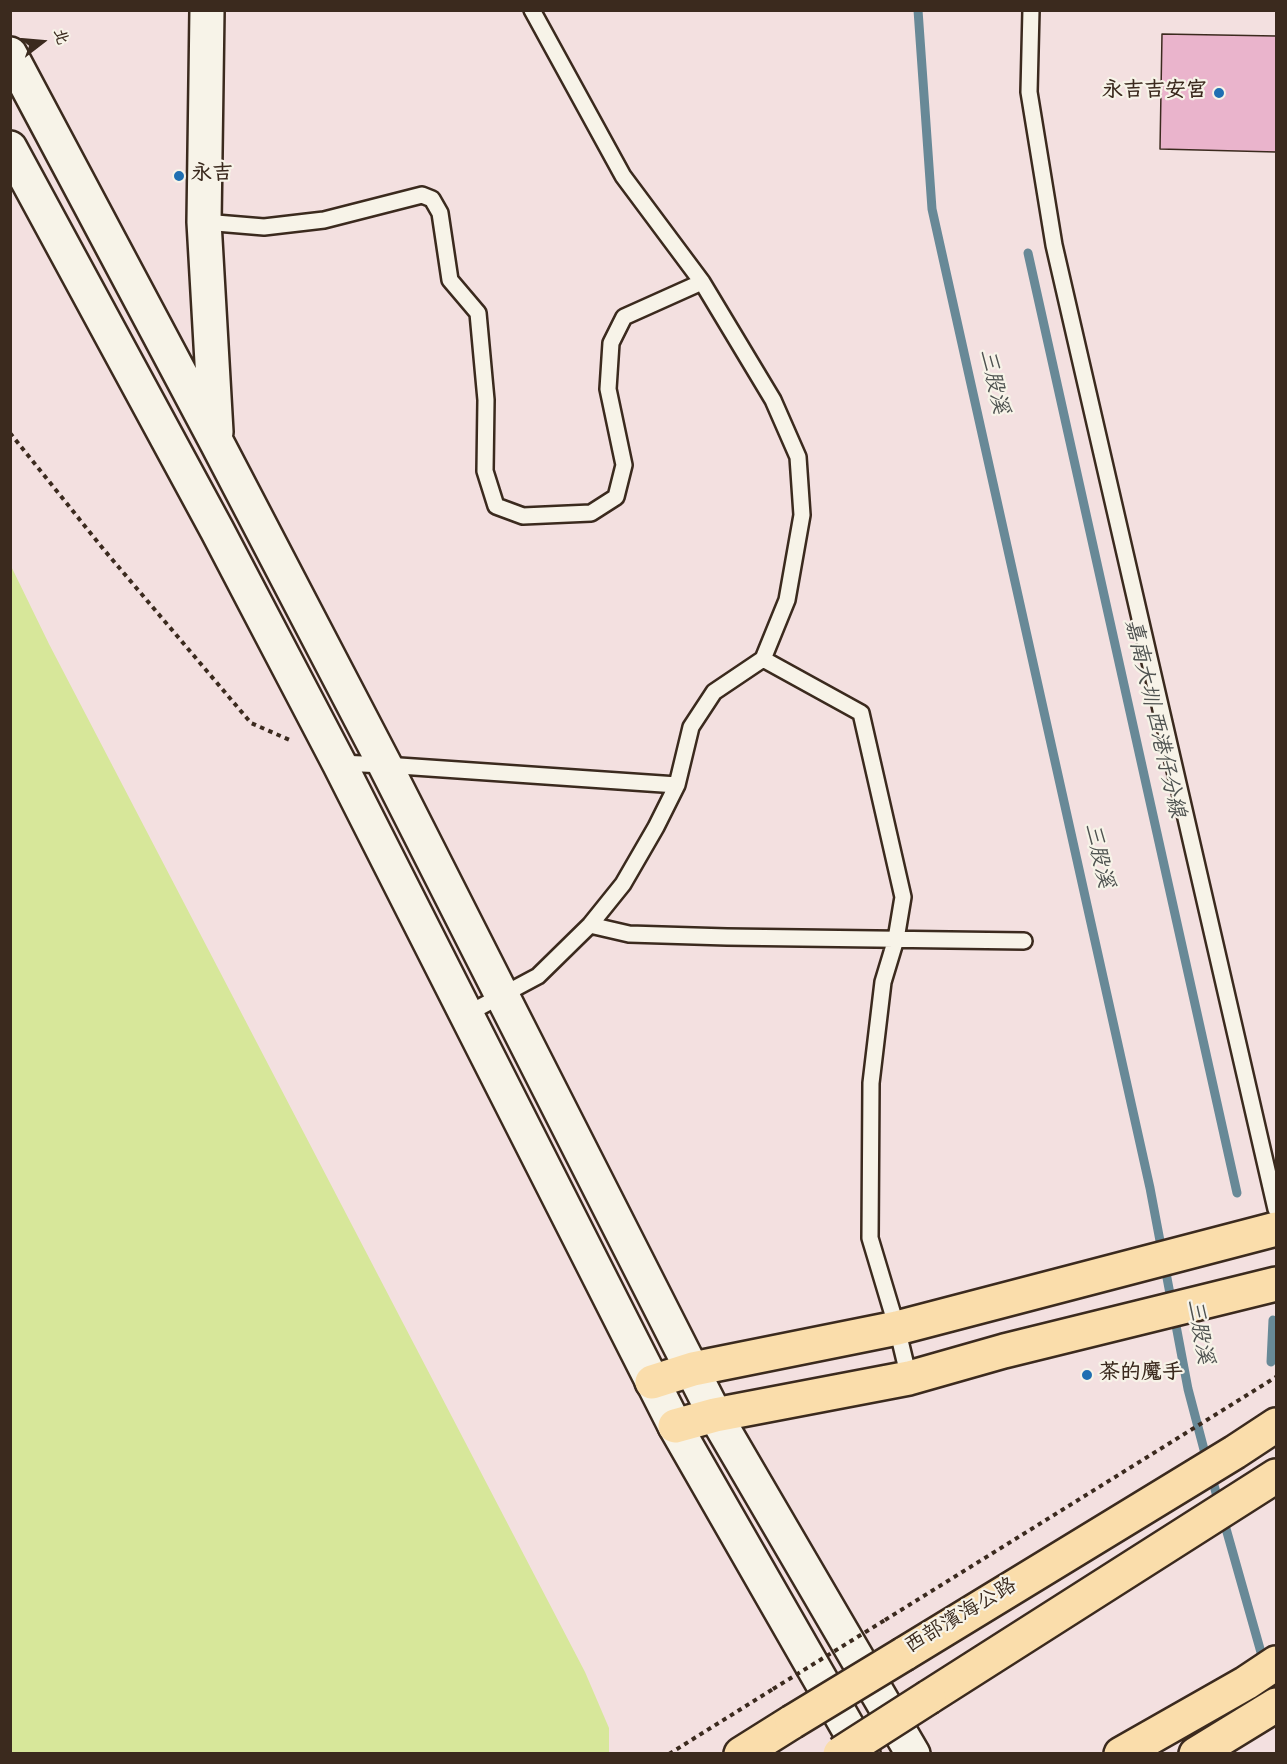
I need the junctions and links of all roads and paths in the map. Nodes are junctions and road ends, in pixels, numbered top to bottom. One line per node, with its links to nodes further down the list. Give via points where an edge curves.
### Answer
1 (207, 10): 6 (main road)
2 (532, 10): 7 (lane, via 623,176)
3 (1031, 10): 20 (lane, via 1029,92 1054,245)
4 (10, 54): 9 (main road)
5 (10, 148): 10 (main road)
6 (204, 222): 7 (lane, via 264,227 324,220 422,195 432,199 440,213 450,280 478,313 486,400 485,471 496,506 524,516 591,513 616,497 624,465 608,389 611,343 624,317); 9 (main road)
7 (702, 282): 11 (lane, via 773,400 798,457 801,515 787,600)
8 (10, 433): 12 (path, via 251,723)
9 (217, 443): 10 (main road); 13 (main road)
10 (217, 530): 12 (main road)
11 (763, 659): 14 (lane, via 714,693 691,727); 16 (lane, via 861,713 903,897)
12 (339, 763): 13 (lane); 19 (main road)
13 (385, 765): 14 (lane); 18 (main road)
14 (677, 785): 15 (lane, via 623,884)
15 (590, 925): 16 (lane, via 630,934); 18 (lane, via 538,976)
16 (896, 939): 17 (lane); 23 (lane, via 883,982 871,1083 870,1238)
17 (1024, 941)
18 (502, 995): 19 (lane); 24 (main road)
19 (467, 1014): 27 (main road)
20 (1276, 1209)
21 (1276, 1229): 23 (main road)
22 (1276, 1284): 26 (main road)
23 (897, 1328): 24 (main road); 26 (lane)
24 (693, 1369): 27 (main road); 28 (main road)
25 (1276, 1377): 34 (path, bridge)
26 (909, 1378): 28 (main road)
27 (652, 1382): 30 (main road)
28 (715, 1414): 30 (main road); 38 (main road)
29 (1276, 1425): 35 (main road, 西部濱海公路, bridge)
30 (675, 1426): 37 (main road)
31 (1276, 1476): 36 (main road, bridge)
32 (1276, 1663): 39 (main road)
33 (1266, 1711): 40 (main road)
34 (669, 1754)
35 (741, 1754)
36 (840, 1754)
37 (863, 1754)
38 (913, 1754)
39 (1121, 1754)
40 (1196, 1754)

